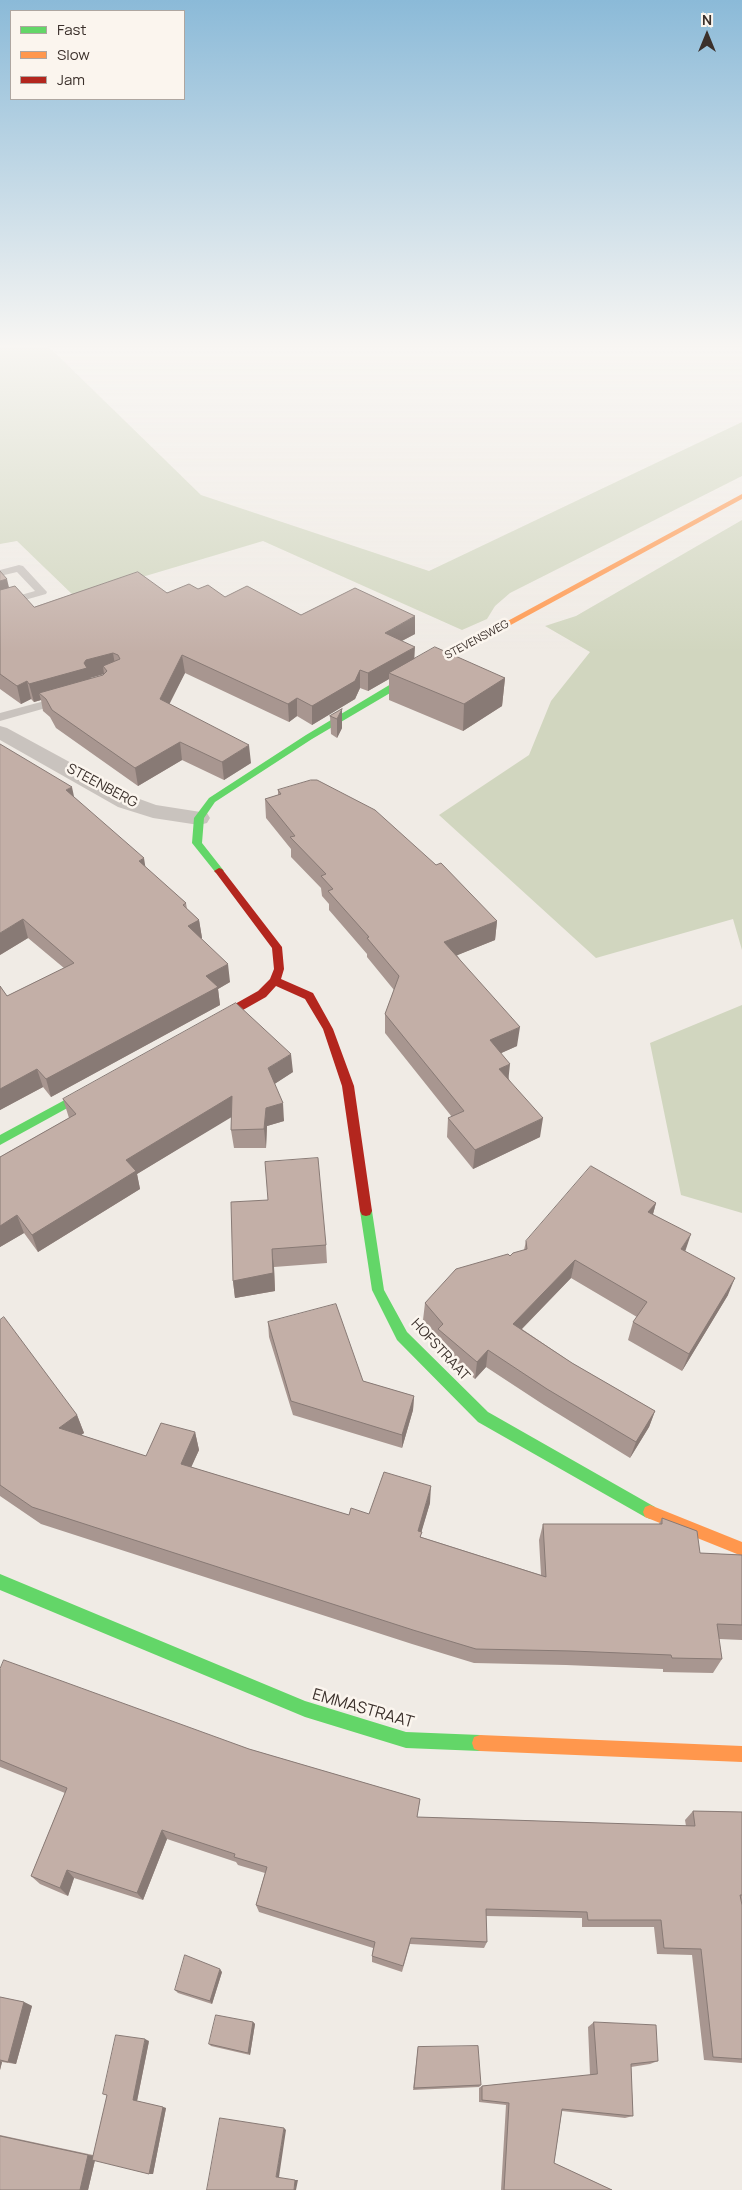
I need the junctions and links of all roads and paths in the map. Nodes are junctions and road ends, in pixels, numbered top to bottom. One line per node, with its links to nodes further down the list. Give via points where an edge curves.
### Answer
1 (742, 496): 7 (street, STEVENSWEG, via 379,694 212,800)
2 (0, 573): 3 (lane, via 19,568 42,592)
3 (0, 604)
4 (74, 697): 5 (lane)
5 (0, 717)
6 (0, 732): 7 (street, STEENBERG, via 126,802 153,811)
7 (199, 818): 8 (street, via 197,843 277,947 280,966)
8 (275, 981): 9 (street, via 248,1003); 12 (street, HOFSTRAAT, via 309,996 328,1029 348,1086 378,1290 402,1336 483,1417 659,1517)
9 (197, 1031)
10 (111, 1079): 11 (street)
11 (0, 1140)
12 (742, 1549)
13 (0, 1582): 14 (street, EMMASTRAAT, via 305,1709 406,1740)
14 (742, 1754)

